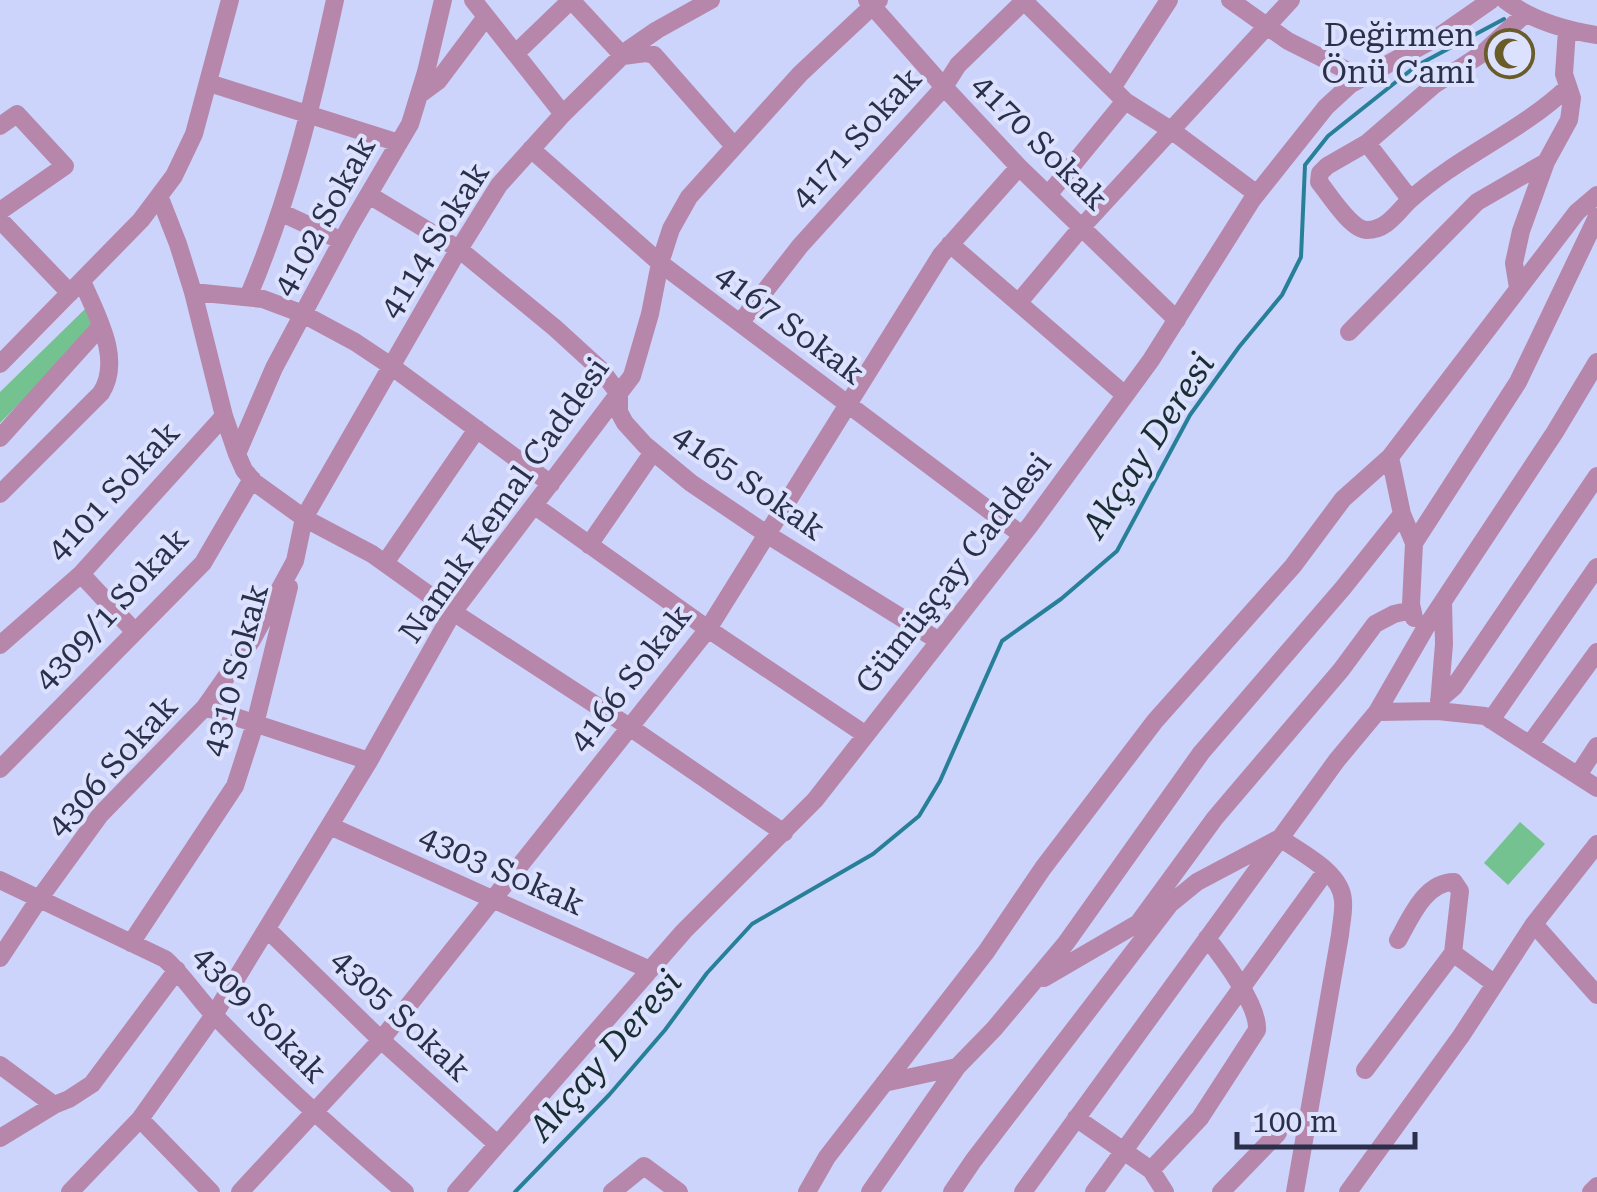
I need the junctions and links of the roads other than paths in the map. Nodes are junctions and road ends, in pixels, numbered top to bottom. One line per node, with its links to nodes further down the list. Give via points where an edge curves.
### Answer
1 (230, 0): 22 (street)
2 (336, 0): 27 (street)
3 (443, 0): 26 (street, 4102 Sokak)
4 (472, 0): 15 (street)
5 (572, 0): 19 (street); 20 (street)
6 (711, 0): 20 (street, 4114 Sokak)
7 (1169, 0): 25 (street)
8 (1230, 0): 16 (street)
9 (1291, 0): 16 (street)
10 (1491, 0): 21 (street, Gümüşçay Caddesi)
11 (1505, 0): 14 (street)
12 (1024, 1): 23 (street, 4171 Sokak); 25 (street)
13 (873, 2): 23 (street, 4170 Sokak); 33 (street, Namık Kemal Caddesi)
14 (1538, 11): 17 (street); 32 (street, via 1434,85)
15 (486, 17): 19 (street); 26 (street, via 438,81)
16 (1268, 27): 21 (street); 30 (street)
17 (1566, 30): 18 (street); 24 (street)
18 (1597, 35)
19 (516, 53): 28 (street)
20 (622, 56): 28 (street, 4114 Sokak); 33 (street, via 654,55)
21 (1362, 78): 37 (street, Gümüşçay Caddesi, via 1326,107)
22 (209, 82): 27 (street); 41 (street, via 194,134)
23 (944, 87): 36 (street, 4170 Sokak); 59 (street, 4171 Sokak, via 800,246)
24 (1568, 87): 35 (street, via 1569,120); 42 (street)
25 (1119, 94): 30 (street); 39 (street)
26 (419, 95): 31 (street, 4102 Sokak)
27 (310, 114): 31 (street); 44 (street)
28 (563, 114): 34 (street, 4114 Sokak)
29 (0, 126): 43 (street, via 17,114 65,166)
30 (1171, 130): 37 (street); 47 (street)
31 (399, 143): 38 (street, 4102 Sokak)
32 (1367, 144): 42 (street); 42 (street, via 1327,166 1319,182 1360,229 1390,222)
33 (734, 146): 51 (street, Namık Kemal Caddesi, via 689,198)
34 (531, 149): 50 (street, 4114 Sokak, via 499,185); 51 (street, 4167 Sokak)
35 (1546, 162): 53 (street, via 1521,231 1514,263); 61 (street, via 1477,202)
36 (1020, 167): 39 (street, 4170 Sokak); 49 (street, 4166 Sokak)
37 (1256, 194): 58 (street, Gümüşçay Caddesi)
38 (369, 195): 48 (street, 4102 Sokak); 50 (street, 4165 Sokak)
39 (1048, 195): 47 (street, 4170 Sokak)
40 (1597, 195): 53 (street)
41 (160, 198): 52 (street); 54 (street)
42 (1410, 199)
43 (0, 211)
44 (280, 212): 48 (street); 55 (street)
45 (1597, 216): 83 (street, via 1518,382)
46 (0, 220): 52 (street)
47 (1081, 228): 56 (street); 58 (street, 4170 Sokak)
48 (342, 240): 57 (street, 4102 Sokak)
49 (950, 244): 56 (street); 67 (street, 4166 Sokak)
50 (460, 250): 64 (street, 4114 Sokak); 65 (street, 4165 Sokak, via 556,328)
51 (660, 263): 59 (street, 4167 Sokak); 65 (street, Namık Kemal Caddesi, via 632,376)
52 (76, 287): 60 (street); 63 (street)
53 (1518, 288): 73 (street)
54 (193, 292): 55 (street); 68 (street)
55 (248, 296): 57 (street)
56 (1020, 302): 66 (street)
57 (303, 314): 64 (street); 72 (street, 4102 Sokak)
58 (1177, 320): 66 (street, Gümüşçay Caddesi)
59 (740, 324): 67 (street, 4167 Sokak)
60 (100, 326): 70 (street); 77 (street, via 110,360 108,382)
61 (1348, 332)
62 (1597, 362): 89 (street)
63 (0, 364)
64 (391, 366): 69 (street); 80 (street, 4114 Sokak)
65 (618, 394): 71 (street, 4165 Sokak, via 625,423); 76 (street, Namık Kemal Caddesi)
66 (1125, 395): 82 (street, Gümüşçay Caddesi)
67 (846, 404): 81 (street, 4166 Sokak); 82 (street, 4167 Sokak)
68 (224, 416): 72 (street); 88 (street, 4101 Sokak)
69 (477, 430): 76 (street); 86 (street)
70 (0, 438)
71 (653, 452): 81 (street, 4165 Sokak); 84 (street)
72 (237, 454): 75 (street)
73 (1390, 457): 79 (street); 139 (street, via 1343,499 1294,566 1154,721)
74 (1597, 476): 99 (street)
75 (252, 479): 80 (street); 93 (street, 4309/1 Sokak, via 203,563)
76 (551, 484): 78 (street, Namık Kemal Caddesi)
77 (0, 494)
78 (535, 506): 84 (street); 91 (street, Namık Kemal Caddesi)
79 (1402, 514): 83 (street); 131 (street, via 1201,753)
80 (304, 518): 85 (street, 4310 Sokak); 86 (street)
81 (768, 535): 92 (street, 4166 Sokak); 95 (street, 4165 Sokak)
82 (1022, 535): 95 (street, Gümüşçay Caddesi)
83 (1414, 543): 90 (street)
84 (589, 545): 92 (street)
85 (295, 561): 98 (street, 4310 Sokak, via 252,640); 102 (street, 4310 Sokak)
86 (385, 563): 91 (street)
87 (1597, 567): 101 (street)
88 (80, 574): 93 (street); 96 (street, 4101 Sokak)
89 (1443, 600): 94 (street); 99 (street)
90 (1412, 610): 94 (street); 120 (street, via 1375,624)
91 (453, 612): 103 (street); 107 (street, Namık Kemal Caddesi)
92 (708, 630): 103 (street, 4166 Sokak); 104 (street)
93 (134, 632): 108 (street, 4309/1 Sokak)
94 (1418, 640): 100 (street)
95 (939, 642): 104 (street, Gümüşçay Caddesi)
96 (0, 645)
97 (1597, 652): 105 (street)
98 (205, 706): 102 (street, 4306 Sokak); 117 (street, 4306 Sokak, via 100,815)
99 (1438, 706): 100 (street); 101 (street)
100 (1377, 712): 113 (street)
101 (1491, 720): 105 (street)
102 (255, 724): 107 (street, 4306 Sokak); 125 (street, 4310 Sokak, via 235,786)
103 (632, 728): 112 (street); 118 (street, 4166 Sokak)
104 (866, 735): 112 (street, Gümüşçay Caddesi)
105 (1530, 744): 109 (street)
106 (1597, 746): 109 (street)
107 (369, 761): 111 (street, Namık Kemal Caddesi)
108 (0, 769)
109 (1578, 776): 110 (street)
110 (1597, 788)
111 (330, 826): 118 (street, 4303 Sokak); 122 (street, Namık Kemal Caddesi)
112 (784, 833): 129 (street, Gümüşçay Caddesi)
113 (1280, 838): 115 (street); 119 (street); 123 (street)
114 (1594, 854): 121 (street)
115 (1326, 871): 132 (street); 164 (street, via 1344,898)
116 (0, 880): 117 (street, 4309 Sokak)
117 (39, 899): 125 (street, 4309 Sokak); 127 (street, 4306 Sokak)
118 (493, 900): 129 (street, 4303 Sokak); 135 (street, 4166 Sokak)
119 (1170, 904): 120 (street); 159 (street)
120 (1139, 922): 131 (street)
121 (1534, 924): 130 (street); 133 (street)
122 (266, 929): 134 (street, Namık Kemal Caddesi); 135 (street, 4305 Sokak)
123 (1208, 938): 132 (street); 142 (street)
124 (1398, 940): 126 (street, via 1425,895 1454,882 1460,891)
125 (131, 943): 128 (street, 4309 Sokak)
126 (1453, 953): 130 (street); 138 (street)
127 (0, 958)
128 (177, 970): 134 (street, 4309 Sokak); 140 (street, via 92,1084)
129 (650, 970): 146 (street, Gümüşçay Caddesi)
130 (1495, 984): 165 (street)
131 (1030, 986): 137 (street)
132 (1240, 989): 147 (street); 148 (street, via 1258,1030 1200,1118)
133 (1597, 995)
134 (214, 1015): 141 (street, 4309 Sokak); 143 (street, Namık Kemal Caddesi)
135 (381, 1040): 141 (street, 4166 Sokak); 146 (street, 4305 Sokak)
136 (0, 1066): 140 (street)
137 (957, 1067): 139 (street); 158 (street)
138 (1365, 1070)
139 (884, 1082): 157 (street)
140 (54, 1104): 145 (street)
141 (315, 1114): 152 (street, 4166 Sokak); 153 (street, 4309 Sokak)
142 (1076, 1118): 147 (street); 160 (street)
143 (140, 1119): 150 (street, Namık Kemal Caddesi); 151 (street)
144 (1278, 1133): 163 (street)
145 (0, 1138)
146 (496, 1144): 154 (street, Gümüşçay Caddesi)
147 (1125, 1150): 148 (street); 161 (street)
148 (1151, 1170): 162 (street)
149 (1597, 1186): 166 (street)
150 (70, 1192)
151 (211, 1192)
152 (240, 1192)
153 (405, 1192)
154 (456, 1192)
155 (612, 1192): 156 (street, via 644,1166)
156 (679, 1192)
157 (807, 1192)
158 (870, 1192)
159 (952, 1192)
160 (1023, 1192)
161 (1094, 1192)
162 (1165, 1192)
163 (1221, 1192)
164 (1295, 1192)
165 (1348, 1192)
166 (1591, 1192)

